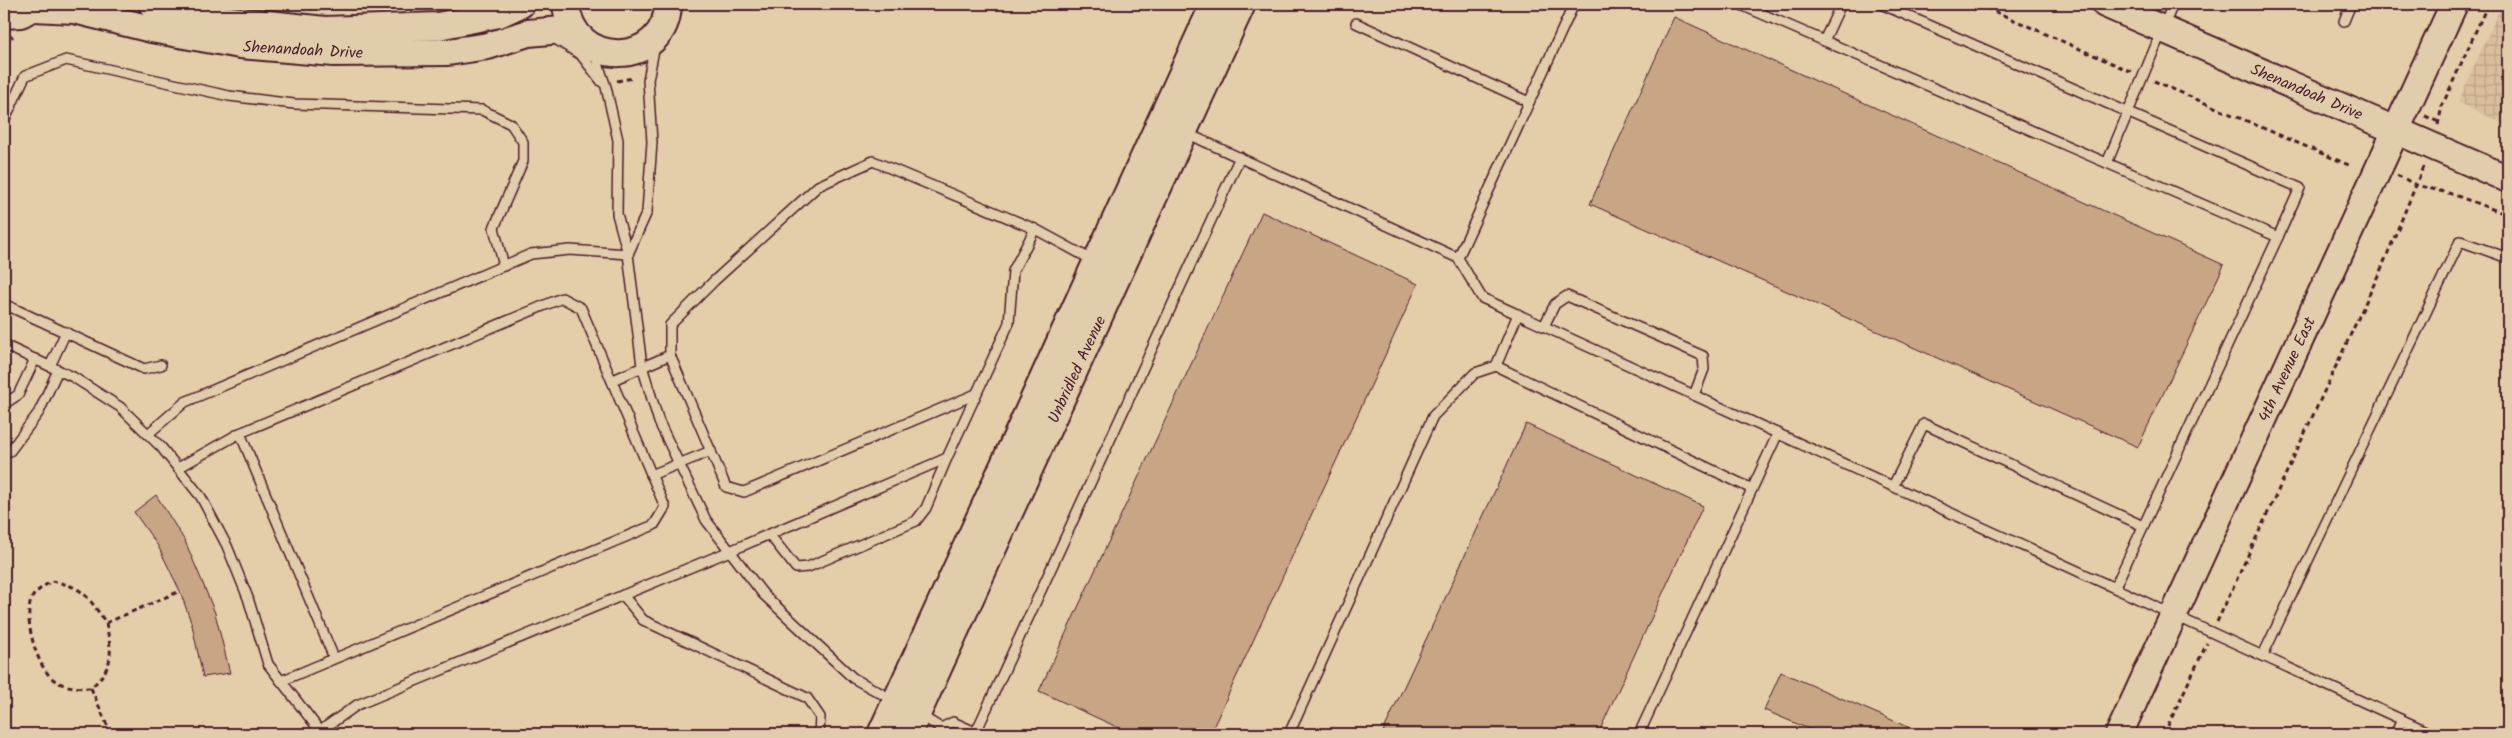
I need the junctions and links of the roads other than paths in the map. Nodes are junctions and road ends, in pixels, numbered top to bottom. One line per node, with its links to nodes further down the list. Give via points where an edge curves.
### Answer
1 (152, 4): 2 (street, Shenandoah Drive, via 221,19 325,30 438,26 499,14)
2 (521, 4)
3 (566, 4): 20 (street)
4 (688, 4): 18 (street)
5 (1214, 4): 29 (street, Unbridled Avenue)
6 (1242, 4): 29 (street, Unbridled Avenue)
7 (1574, 4): 26 (lane)
8 (1738, 4): 23 (lane)
9 (1841, 4): 23 (lane)
10 (1881, 4): 27 (lane)
11 (2105, 4): 21 (street, Shenandoah Drive)
12 (2173, 4): 21 (lane)
13 (2351, 4): 17 (lane)
14 (2454, 4): 30 (street, 4th Avenue East)
15 (36, 6): 16 (street, Shenandoah Drive); 22 (street, Shenandoah Drive, via 74,10 151,29 240,45 334,53 448,52 488,46)
16 (5, 17)
17 (2344, 21)
18 (663, 22): 24 (street, via 645,46 630,52 614,54); 36 (lane, via 648,80 652,142 647,212)
19 (1356, 23): 26 (lane)
20 (573, 29): 22 (street, Shenandoah Drive); 24 (street)
21 (2164, 29): 27 (lane); 30 (street, Shenandoah Drive)
22 (528, 33): 25 (lane, via 560,40 581,55)
23 (1824, 41): 32 (lane)
24 (592, 47): 25 (lane)
25 (606, 88): 36 (lane, via 618,140 617,214)
26 (1529, 102): 37 (lane)
27 (2128, 112): 32 (lane); 35 (lane, via 2300,188)
28 (4, 121): 40 (lane, via 25,76 66,60 219,95 294,104 482,110 510,124 523,142 523,161 494,228)
29 (1172, 127): 31 (lane); 39 (street, Unbridled Avenue); 76 (street, Unbridled Avenue)
30 (2397, 129): 33 (street, Shenandoah Drive); 72 (street, 4th Avenue East)
31 (1240, 158): 37 (lane); 80 (lane)
32 (2107, 163): 35 (lane)
33 (2508, 180)
34 (1035, 228): 39 (lane); 46 (lane, via 873,161 818,186 714,281 670,325); 53 (lane, via 1013,271 1009,323)
35 (2278, 237): 67 (lane)
36 (628, 254): 40 (lane, via 570,250 531,254); 49 (lane)
37 (1458, 258): 42 (lane, via 1482,298)
38 (2508, 258): 73 (lane, via 2460,241)
39 (1096, 262): 76 (street, Unbridled Avenue)
40 (504, 266): 58 (lane, via 186,402)
41 (4, 304): 44 (lane)
42 (1518, 314): 43 (lane); 50 (lane)
43 (1544, 326): 54 (lane); 54 (lane, via 1555,304 1566,296 1703,356 1704,369)
44 (66, 332): 48 (lane, via 144,369); 51 (lane)
45 (4, 345): 47 (lane)
46 (670, 355): 49 (lane); 59 (lane)
47 (35, 359): 51 (lane); 55 (lane, via 18,395)
48 (161, 365)
49 (642, 366): 52 (lane); 62 (lane, via 659,422)
50 (1496, 366): 66 (lane); 83 (lane, via 1475,373 1433,416)
51 (54, 368): 58 (lane, via 120,407); 60 (lane, via 39,412 10,451)
52 (613, 380): 56 (lane, via 581,308 562,298); 64 (lane)
53 (976, 394): 59 (lane, via 744,492 726,487); 61 (lane)
54 (1694, 395): 57 (lane)
55 (4, 404)
56 (240, 433): 63 (lane); 74 (lane)
57 (1778, 433): 65 (lane); 66 (lane)
58 (148, 434): 63 (lane)
59 (711, 451): 62 (lane)
60 (4, 453)
61 (946, 458): 68 (lane); 68 (lane, via 926,508 916,521 808,567 796,568)
62 (679, 464): 64 (lane); 69 (lane, via 706,520)
63 (178, 468): 75 (lane, via 201,497 227,546 248,598 268,664)
64 (652, 475): 74 (lane, via 665,507 654,525)
65 (1893, 486): 67 (lane, via 1924,424); 70 (lane)
66 (1752, 489): 84 (lane)
67 (2143, 526): 70 (lane)
68 (769, 534): 69 (lane)
69 (730, 551): 71 (lane); 76 (lane, via 763,594 853,678)
70 (2115, 587): 72 (lane)
71 (623, 595): 79 (lane, via 357,705); 81 (lane, via 643,620 807,698 820,717)
72 (2174, 614): 73 (lane); 85 (street, 4th Avenue East)
73 (2263, 655): 77 (lane)
74 (334, 658): 75 (lane)
75 (281, 681): 79 (lane)
76 (907, 713): 78 (lane); 82 (street, Unbridled Avenue)
77 (2402, 720): 86 (lane); 87 (lane)
78 (940, 731): 80 (lane, via 953,722)
79 (318, 733)
80 (979, 733)
81 (819, 734)
82 (881, 734)
83 (1289, 734)
84 (1639, 734)
85 (2119, 734)
86 (2395, 734)
87 (2433, 734)

